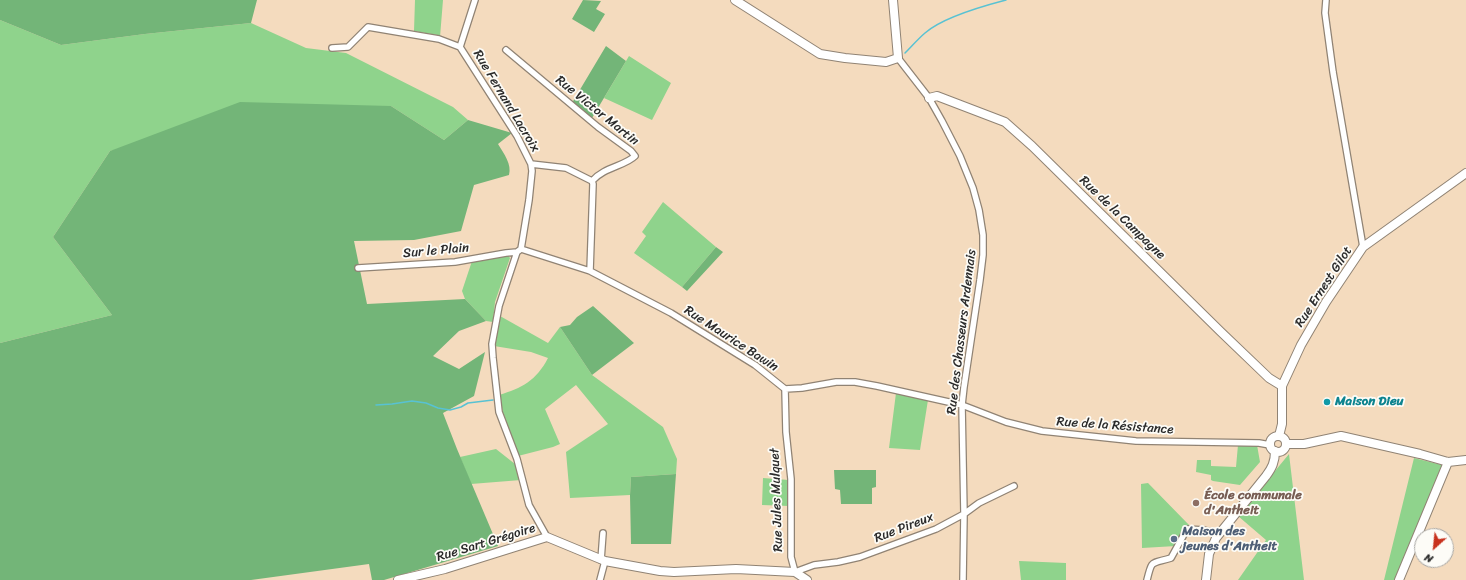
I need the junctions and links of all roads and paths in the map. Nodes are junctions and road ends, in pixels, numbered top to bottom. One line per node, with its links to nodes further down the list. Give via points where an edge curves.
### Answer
1 (475, 0): 5 (street, Rue Fernand Lacroix)
2 (735, 0): 8 (street, via 820,54 886,62)
3 (893, 0): 8 (street)
4 (1326, 0): 13 (street, via 1325,14 1333,72)
5 (460, 47): 6 (street, via 439,39 368,27 348,47); 10 (street, Rue Fernand Lacroix, via 517,136)
6 (332, 48)
7 (506, 50): 12 (street, Rue Victor Martin, via 635,156 601,173)
8 (898, 58): 9 (street, Rue des Chasseurs Ardennais)
9 (929, 98): 17 (street, Rue de la Campagne, via 937,96 1005,122 1269,378); 19 (street, Rue des Chasseurs Ardennais, via 960,156 973,188 983,235 980,280)
10 (531, 164): 12 (street, via 566,168); 14 (street, Rue Fernand Lacroix, via 529,200)
11 (1466, 173): 13 (street, Rue Ernest Gilot)
12 (592, 181): 16 (street, via 594,192)
13 (1363, 247): 17 (street, Rue Ernest Gilot, via 1326,302 1301,345)
14 (519, 250): 15 (street, Sur le Plain, via 455,262); 16 (street, Rue Maurice Bawin); 29 (street, Rue Fernand Lacroix, via 499,306 492,344 493,358 499,412 517,459 529,504)
15 (358, 268)
16 (590, 271): 18 (street, Rue Maurice Bawin, via 671,313 721,343)
17 (1282, 386): 20 (street, Rue Ernest Gilot, via 1282,424)
18 (785, 389): 19 (street, Rue Maurice Bawin, via 855,382); 31 (street, Rue Jules Mulquet, via 792,494 792,557)
19 (962, 405): 22 (street, Rue de la Résistance, via 1006,422 1042,431 1136,441 1259,443); 26 (street, Rue des Chasseurs Ardennais)
20 (1279, 436): 21 (street); 22 (street, via 1272,440)
21 (1286, 444): 22 (street, via 1282,451); 24 (street, via 1304,444 1341,436)
22 (1272, 448): 28 (street, via 1275,459 1266,476)
23 (1466, 460): 24 (street)
24 (1448, 462): 38 (street)
25 (1014, 486): 26 (street, Rue Pireux, via 979,503)
26 (964, 514): 31 (street, Rue Pireux, via 936,529 860,557); 35 (street, Rue des Chasseurs Ardennais)
27 (603, 533): 30 (street)
28 (1219, 534): 36 (street, via 1187,529 1171,558 1155,562 1148,572); 37 (street, via 1209,554)
29 (547, 537): 30 (street, Rue Sart Grégoire); 32 (street, Rue Sart Grégoire, via 445,569)
30 (603, 561): 31 (street, Rue Sart Grégoire, via 674,572); 33 (street)
31 (796, 572): 34 (street)
32 (398, 580)
33 (600, 580)
34 (807, 580)
35 (963, 580)
36 (1147, 580)
37 (1206, 580)
38 (1399, 580)

